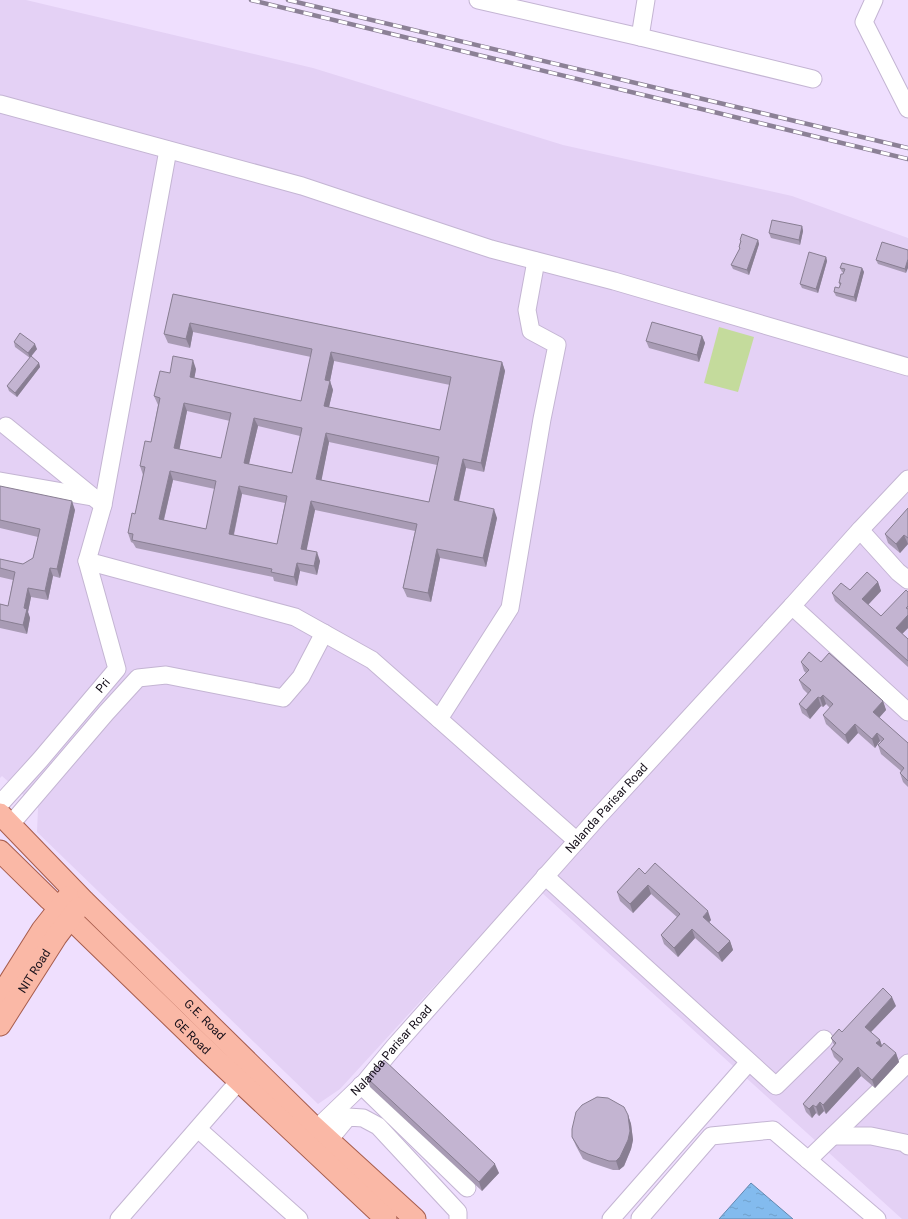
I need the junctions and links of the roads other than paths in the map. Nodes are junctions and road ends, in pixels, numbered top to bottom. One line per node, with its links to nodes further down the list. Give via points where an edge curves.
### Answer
1 (478, 0): 4 (street)
2 (646, 0): 4 (street)
3 (874, 0): 7 (street, via 864,22)
4 (640, 37): 5 (street)
5 (813, 79)
6 (0, 104): 8 (street)
7 (908, 109)
8 (168, 150): 9 (street, via 302,186 491,249); 14 (street)
9 (536, 261): 10 (street); 23 (street, via 527,310 532,331 557,345 510,608)
10 (908, 367)
11 (6, 426): 14 (street)
12 (908, 480): 15 (street, Nalanda Parisar Road)
13 (0, 481): 14 (street)
14 (99, 502): 16 (street)
15 (860, 530): 17 (street); 18 (street, Nalanda Parisar Road)
16 (87, 560): 19 (street, via 295,616); 20 (street, Pri)
17 (908, 580)
18 (792, 606): 22 (street); 26 (street, Nalanda Parisar Road)
19 (324, 633): 21 (street, via 301,677 283,698 166,675); 23 (street, via 372,660)
20 (117, 669): 21 (street); 24 (street, Pri)
21 (138, 678): 25 (street)
22 (908, 712)
23 (439, 719): 26 (street)
24 (0, 804)
25 (4, 824): 29 (main road, G.E. Road)
26 (577, 841): 28 (street, Nalanda Parisar Road)
27 (0, 851): 30 (main road, GE Road)
28 (545, 876): 34 (street); 37 (street, Nalanda Parisar Road)
29 (79, 896): 30 (main road); 39 (main road, G.E. Road)
30 (64, 913): 31 (main road, NIT Road, via 42,930); 32 (main road, NIT Road, via 56,936); 36 (main road, GE Road)
31 (0, 997)
32 (0, 1025)
33 (824, 1040): 34 (street, via 776,1086)
34 (749, 1062): 44 (street)
35 (908, 1063): 40 (street)
36 (239, 1081): 38 (street); 48 (main road, GE Road)
37 (361, 1086): 39 (street, Nalanda Parisar Road); 43 (street)
38 (198, 1129): 46 (street); 47 (street)
39 (322, 1135): 49 (main road, G.E. Road); 50 (street, via 348,1117 363,1118 378,1126 458,1212)
40 (833, 1136): 41 (street, via 871,1136 905,1143); 42 (street)
41 (908, 1146)
42 (808, 1160): 45 (street, via 773,1130 711,1136); 52 (street)
43 (467, 1188)
44 (619, 1201): 45 (street); 51 (street)
45 (641, 1218)
46 (119, 1219)
47 (299, 1219)
48 (386, 1219)
49 (415, 1219)
50 (458, 1219)
51 (611, 1219)
52 (877, 1219)

